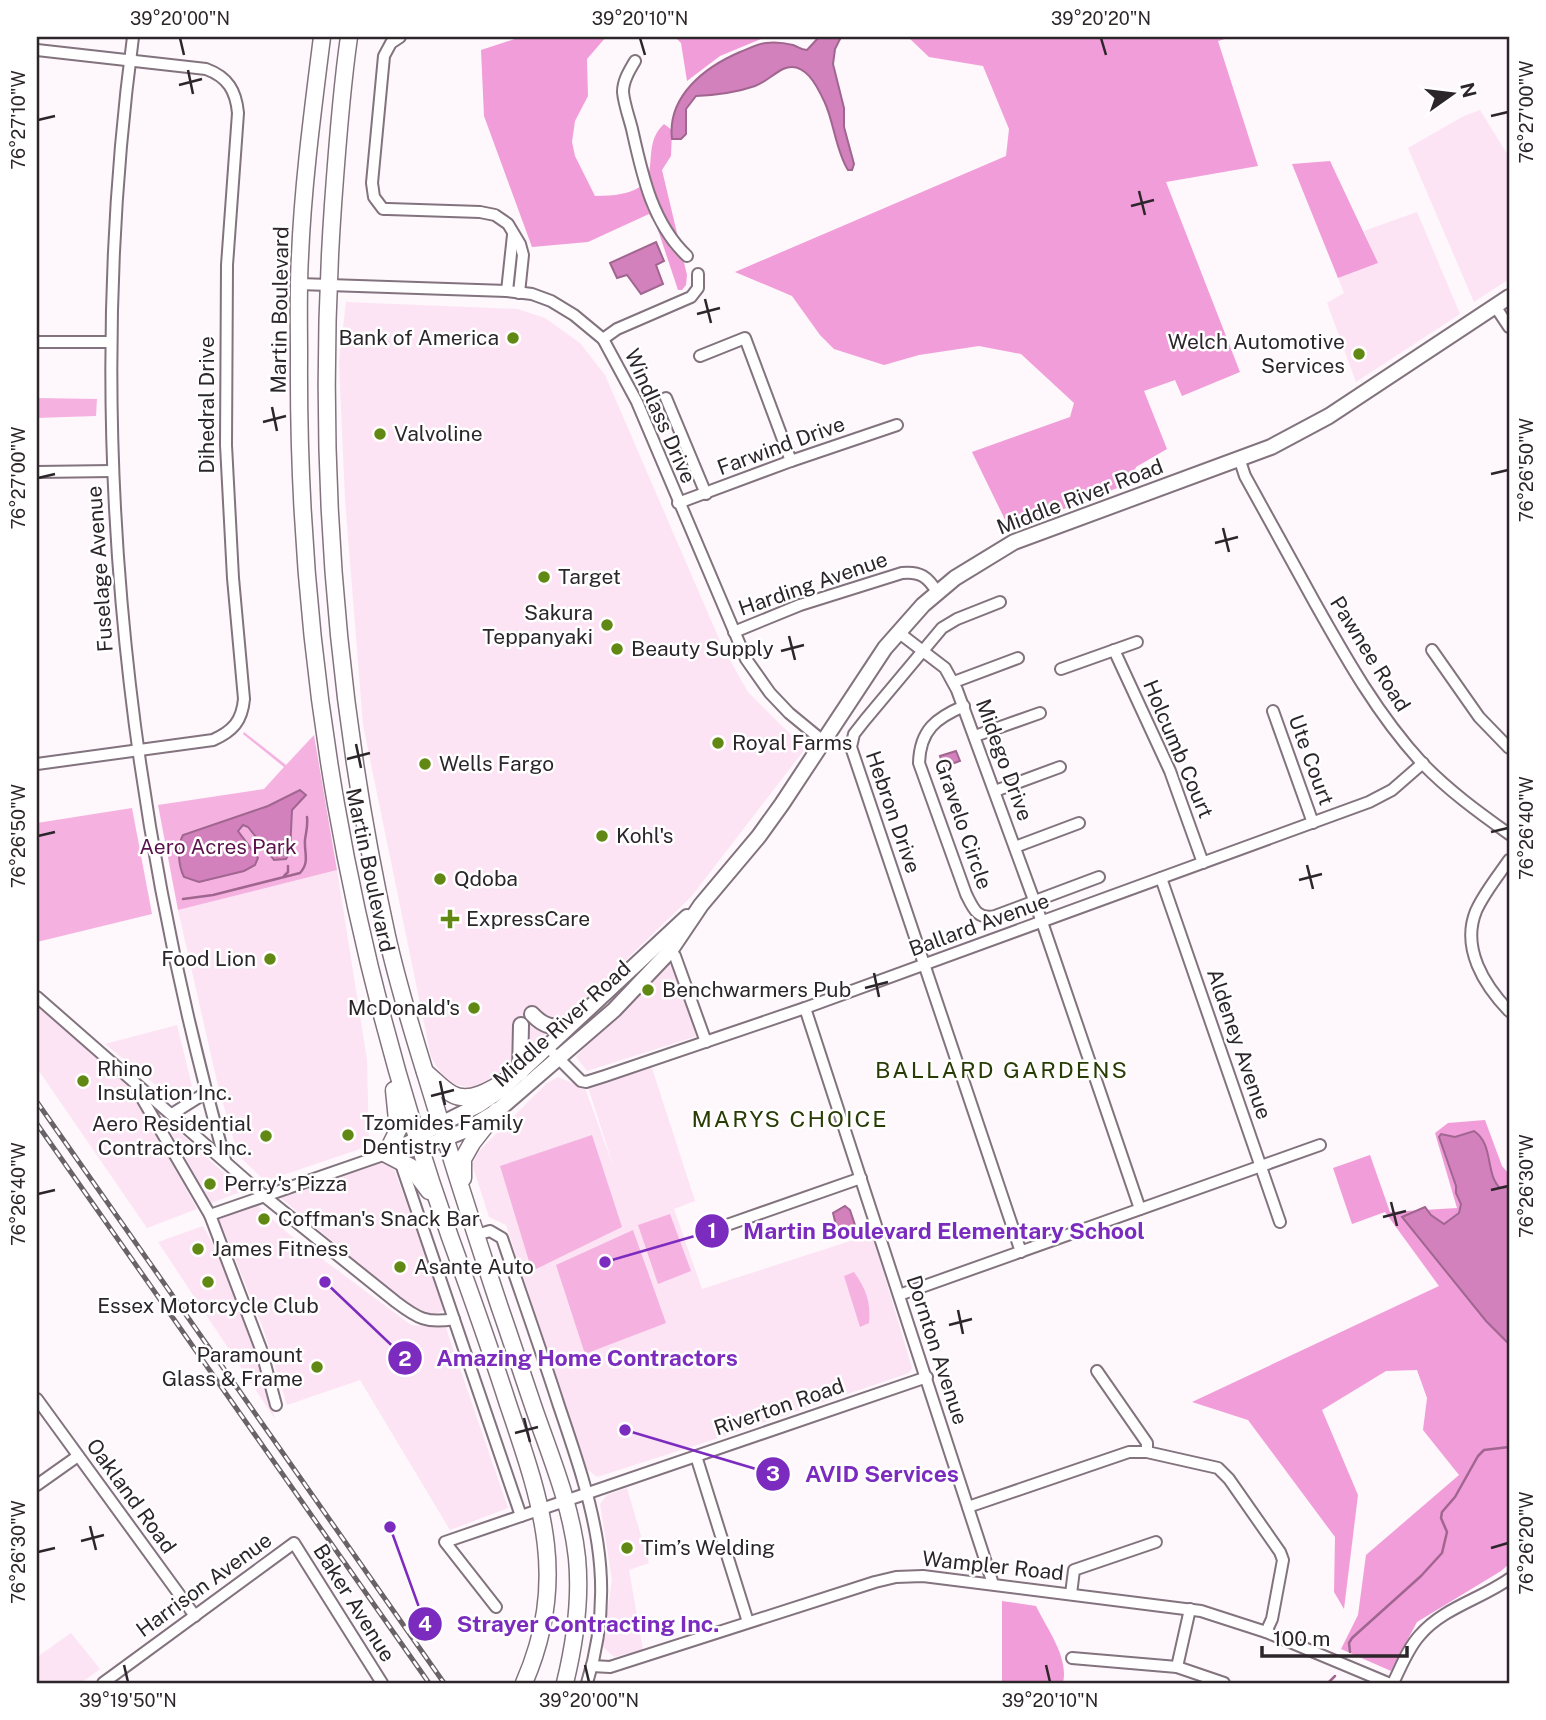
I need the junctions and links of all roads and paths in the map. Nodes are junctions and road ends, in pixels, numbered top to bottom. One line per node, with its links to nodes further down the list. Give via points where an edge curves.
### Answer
1 (134, 37): 6 (street, Fuselage Avenue)
2 (322, 37): 10 (main road, Martin Boulevard)
3 (349, 37): 11 (main road, Martin Boulevard)
4 (400, 37): 12 (street, via 384,56 374,197 383,209 489,213 508,225 513,235)
5 (37, 50): 6 (street, Dihedral Drive)
6 (130, 61): 18 (street, Fuselage Avenue, via 116,202); 45 (street, Dihedral Drive, via 214,72 231,85 237,103 227,265 226,445 244,699 241,719 222,736)
7 (635, 61): 8 (street, via 623,91 639,160 660,222)
8 (687, 256)
9 (698, 274): 16 (street, via 698,288 691,297)
10 (299, 284): 11 (street, Windlass Drive); 63 (main road, Martin Boulevard, via 304,552 317,679 342,849)
11 (328, 286): 12 (street, Windlass Drive); 73 (main road, Martin Boulevard, via 327,457 345,687 387,938)
12 (513, 292): 16 (street, Windlass Drive, via 551,302)
13 (1509, 297): 14 (street, Middle River Road)
14 (1495, 306): 15 (street); 23 (street, Middle River Road, via 1329,416)
15 (1509, 327)
16 (603, 339): 27 (street, Windlass Drive, via 637,402)
17 (37, 342): 18 (street)
18 (111, 342): 24 (street, Fuselage Avenue)
19 (700, 356): 22 (street, via 745,338)
20 (666, 398): 26 (street)
21 (897, 425): 22 (street, Farwind Drive)
22 (791, 461): 26 (street, Farwind Drive)
23 (1240, 461): 28 (street, Middle River Road, via 1014,542); 46 (street, Pawnee Road, via 1361,685)
24 (112, 471): 25 (street); 45 (street, Fuselage Avenue, via 122,628)
25 (37, 472)
26 (706, 494): 27 (street, Farwind Drive)
27 (678, 503): 30 (street, Windlass Drive)
28 (937, 592): 30 (street, Harding Avenue, via 925,576 902,573); 31 (street, Middle River Road)
29 (1000, 602): 33 (street, Hebron Drive, via 947,624)
30 (734, 632): 43 (street, Windlass Drive, via 770,693)
31 (898, 632): 33 (street, Midego Drive); 43 (street, Middle River Road)
32 (1137, 642): 34 (street)
33 (921, 650): 38 (street, Midego Drive); 62 (street, Hebron Drive, via 864,720 851,747)
34 (1115, 650): 37 (street); 55 (street, Holcumb Court, via 1170,771)
35 (1432, 650): 44 (street, via 1479,718)
36 (1018, 658): 38 (street)
37 (1061, 669)
38 (954, 682): 39 (street, Midego Drive)
39 (964, 706): 42 (street, Midego Drive); 58 (street, Gravelo Circle, via 937,720 925,734 919,763 966,894 978,915 988,918)
40 (1273, 711): 51 (street, Ute Court)
41 (1040, 713): 42 (street)
42 (975, 736): 49 (street, Midego Drive)
43 (823, 741): 59 (street, Middle River Road, via 759,836)
44 (1509, 748)
45 (137, 751): 47 (street, Dihedral Drive); 76 (street, Fuselage Avenue, via 165,917)
46 (1423, 763): 51 (street, Ballard Avenue, via 1383,796); 52 (street, Pawnee Road)
47 (37, 764)
48 (1060, 767): 49 (street)
49 (995, 791): 53 (street, Midego Drive)
50 (1079, 823): 53 (street)
51 (1313, 823): 55 (street, Ballard Avenue)
52 (1509, 834)
53 (1015, 847): 58 (street, Midego Drive)
54 (1509, 860): 66 (street, via 1480,902 1471,941 1481,973)
55 (1203, 863): 57 (street, Ballard Avenue)
56 (1099, 877): 58 (street, Gravelo Circle)
57 (1161, 878): 60 (street, Ballard Avenue); 84 (street, Aldeney Avenue)
58 (1035, 901): 60 (street, Midego Drive)
59 (701, 905): 61 (street, Middle River Road); 68 (street, Middle River Road)
60 (1042, 922): 62 (street, Ballard Avenue); 89 (street, Midego Drive)
61 (670, 951): 70 (street); 72 (street, Middle River Road)
62 (926, 965): 65 (street, Ballard Avenue); 94 (street, Hebron Drive)
63 (375, 988): 80 (main road, Martin Boulevard); 82 (main road, via 398,1107)
64 (37, 997): 75 (street)
65 (805, 1008): 70 (street, Ballard Avenue); 85 (street, Dornton Avenue)
66 (1509, 1011)
67 (532, 1014): 68 (street, via 547,1026)
68 (572, 1024): 71 (street, Middle River Road)
69 (521, 1025): 74 (street)
70 (706, 1042): 72 (street, Ballard Avenue, via 586,1082 577,1079)
71 (548, 1047): 72 (street, Ballard Avenue); 74 (street, Middle River Road)
72 (559, 1059): 77 (street, Middle River Road)
73 (425, 1072): 74 (main road, via 459,1098 485,1092); 79 (main road, Martin Boulevard)
74 (520, 1072): 79 (street, Middle River Road)
75 (131, 1080): 78 (street); 90 (street)
76 (207, 1092): 78 (street); 83 (street, Fuselage Avenue)
77 (497, 1111): 79 (street, Middle River Road, via 464,1131); 86 (main road, via 463,1159)
78 (172, 1114): 83 (street)
79 (443, 1131): 80 (street, Middle River Road); 86 (main road, Martin Boulevard)
80 (419, 1142): 82 (street, Middle River Road); 88 (main road, Martin Boulevard)
81 (1320, 1145): 84 (street)
82 (393, 1158): 87 (street, Middle River Road); 88 (main road, via 418,1175); 96 (street)
83 (225, 1160): 87 (street)
84 (1261, 1166): 89 (street); 91 (street, Aldeney Avenue)
85 (861, 1178): 92 (street); 95 (street, Dornton Avenue)
86 (463, 1194): 93 (main road, Martin Boulevard)
87 (264, 1196): 90 (street, Middle River Road); 96 (street, via 415,1317)
88 (437, 1201): 108 (main road, Martin Boulevard)
89 (1140, 1209): 94 (street)
90 (210, 1215): 100 (street, via 261,1349)
91 (1280, 1222)
92 (724, 1226)
93 (483, 1233): 105 (street, Martin Boulevard, via 502,1238); 106 (main road, Martin Boulevard)
94 (1021, 1252): 95 (street)
95 (900, 1295): 98 (street, Dornton Avenue)
96 (454, 1319): 109 (street)
97 (1097, 1371): 101 (street, via 1147,1443)
98 (928, 1377): 103 (street, Riverton Road); 107 (street, Dornton Avenue)
99 (37, 1399): 102 (street, Oakland Road)
100 (276, 1405)
101 (1147, 1452): 107 (street, via 1129,1452); 119 (street, via 1224,1472 1280,1552 1283,1567)
102 (78, 1455): 104 (street); 117 (street, Oakland Road)
103 (696, 1456): 105 (street, Riverton Road); 118 (street)
104 (37, 1485)
105 (588, 1493): 106 (street, Riverton Road); 121 (street, Martin Boulevard, via 602,1590)
106 (566, 1500): 108 (street, Riverton Road); 126 (main road, Martin Boulevard, via 575,1541 578,1591 575,1638)
107 (968, 1507): 113 (street, Dornton Avenue)
108 (541, 1509): 109 (street, Riverton Road); 125 (main road, Martin Boulevard, via 547,1597 537,1649)
109 (521, 1516): 115 (street, Riverton Road, via 445,1542)
110 (1156, 1542): 114 (street, via 1074,1570)
111 (294, 1543): 117 (street, Harrison Avenue); 124 (street, Baker Avenue)
112 (1509, 1579): 130 (street, via 1429,1625 1414,1643)
113 (993, 1584): 114 (street, Wampler Road); 118 (street, Wampler Road, via 896,1577)
114 (1071, 1594): 116 (street, Wampler Road)
115 (496, 1607)
116 (1189, 1609): 119 (street, Wampler Road); 122 (street)
117 (195, 1616): 123 (street, Harrison Avenue)
118 (748, 1622): 121 (street, Wampler Road, via 610,1667)
119 (1266, 1632): 129 (street, Wampler Road)
120 (1072, 1658): 122 (street)
121 (592, 1666): 127 (street, Martin Boulevard)
122 (1177, 1667): 128 (street)
123 (103, 1683)
124 (382, 1683)
125 (524, 1683)
126 (565, 1683)
127 (587, 1683)
128 (1224, 1683)
129 (1388, 1683)
130 (1394, 1683)

